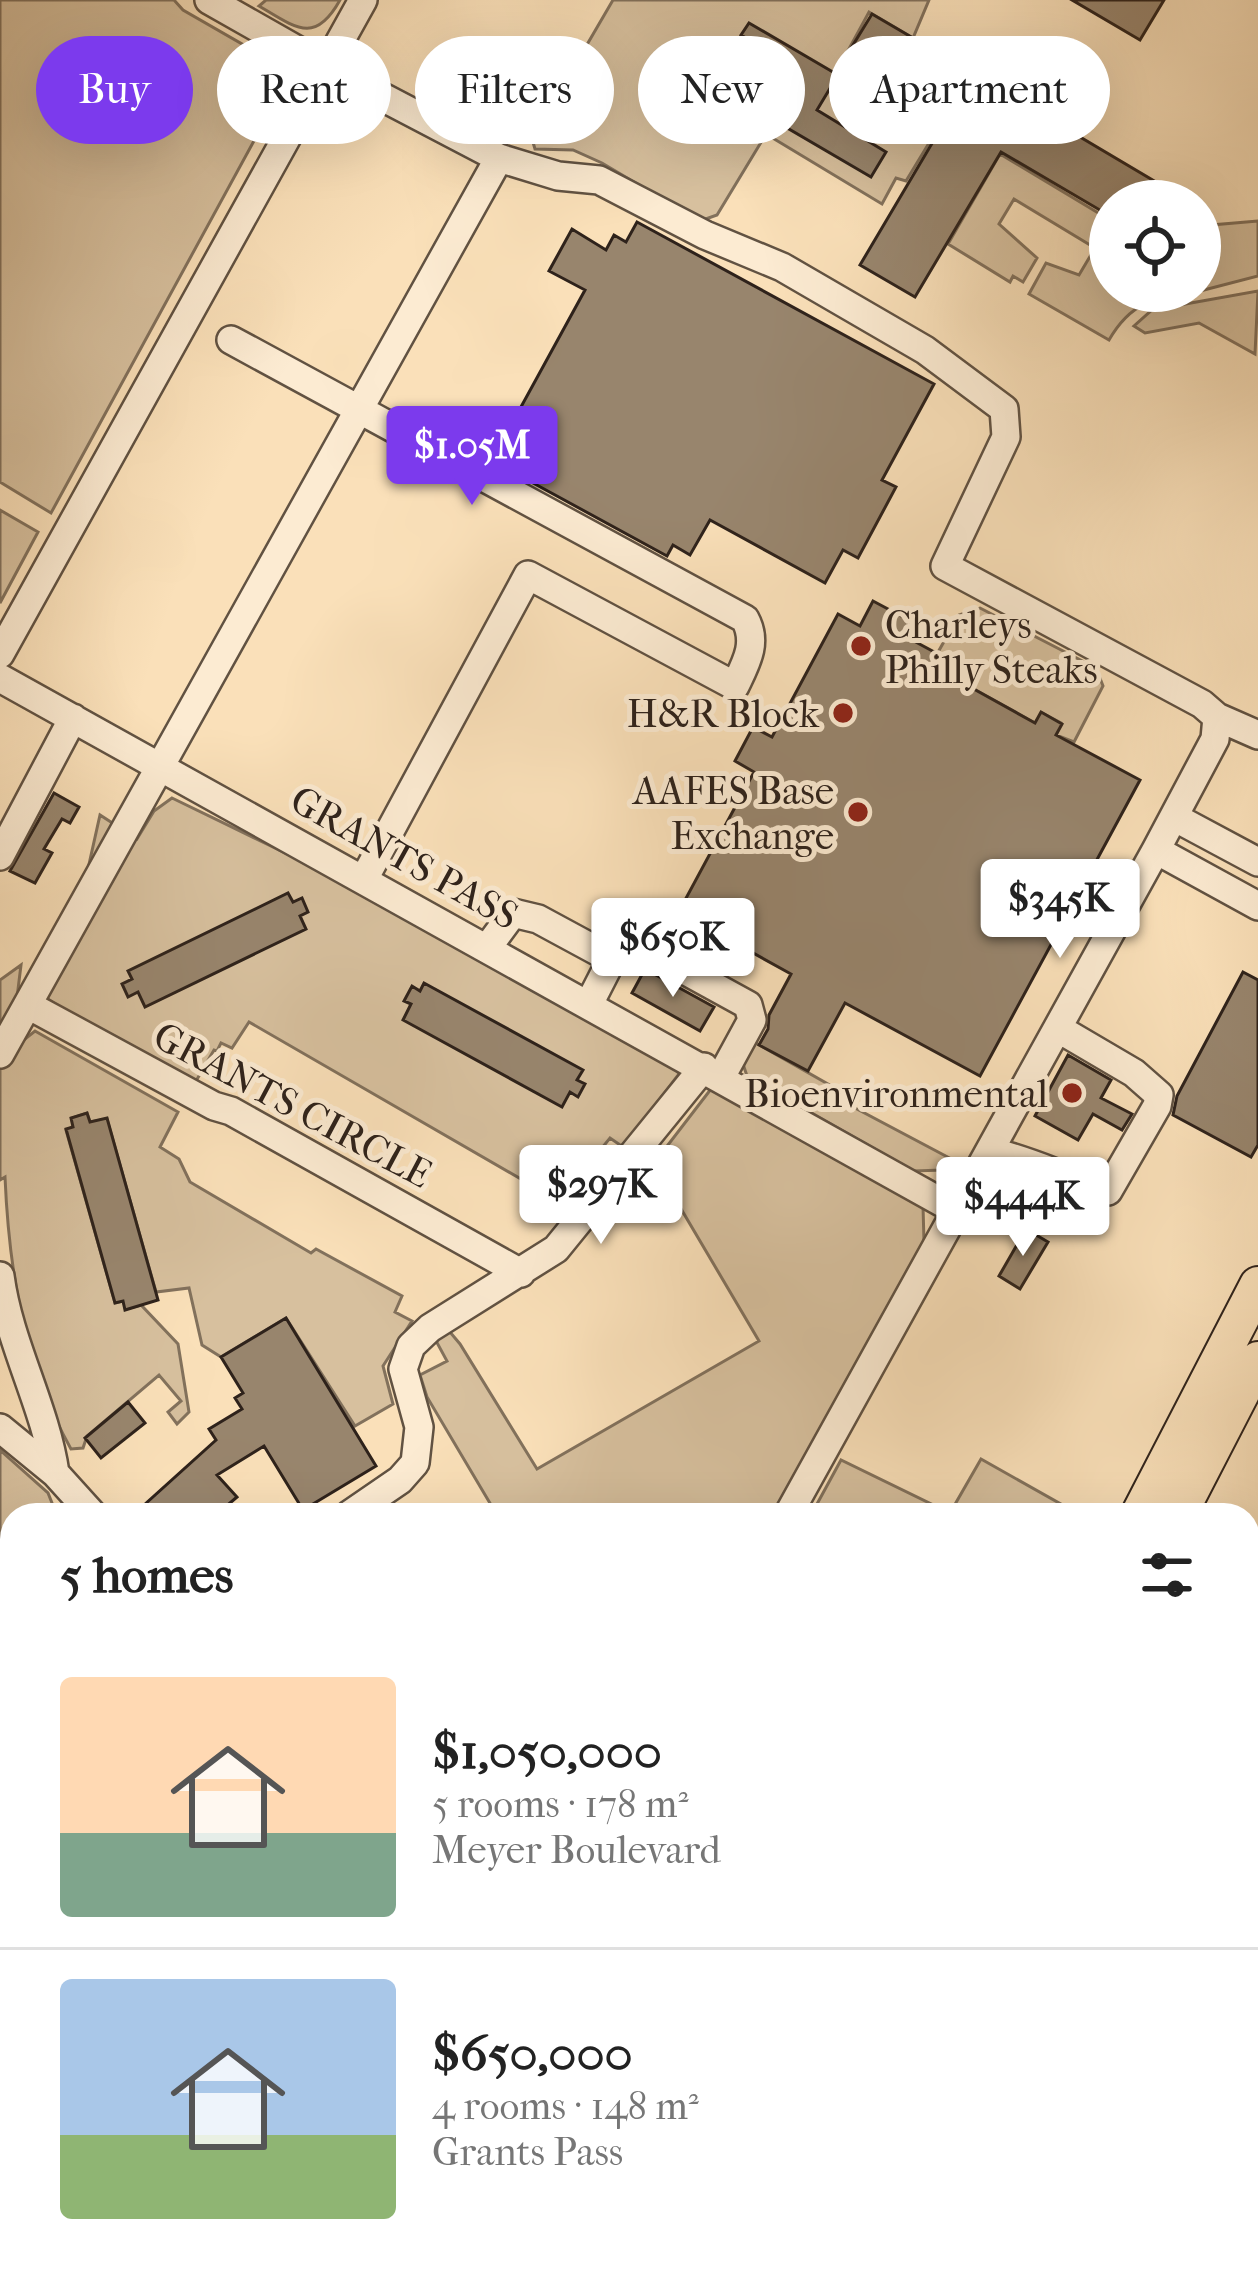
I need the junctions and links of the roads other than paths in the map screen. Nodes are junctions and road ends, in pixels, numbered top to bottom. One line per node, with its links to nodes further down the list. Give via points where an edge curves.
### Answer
1 (209, 0): 3 (street)
2 (363, 0): 4 (street)
3 (271, 36)
4 (343, 36)
5 (391, 102): 7 (street)
6 (284, 144): 10 (street)
7 (499, 158): 9 (street); 12 (street, via 599,181 782,267 971,382 1004,409 1006,437 945,566)
8 (231, 340): 9 (street)
9 (357, 411): 15 (street); 20 (street, via 745,619 753,633 734,686 528,575)
10 (0, 654)
11 (0, 678): 13 (street, GRANTS PASS)
12 (1217, 717): 14 (street); 16 (street, via 1215,739)
13 (74, 718): 15 (street, GRANTS PASS); 18 (street)
14 (1258, 735)
15 (161, 767): 20 (street, GRANTS PASS); 25 (street)
16 (1174, 817): 17 (street); 19 (street)
17 (1156, 850): 21 (street); 26 (street)
18 (0, 856)
19 (1258, 862)
20 (364, 879): 22 (street, GRANTS PASS)
21 (1258, 906)
22 (488, 947): 23 (street, via 513,913); 24 (street, GRANTS PASS)
23 (612, 959): 24 (street); 28 (street, via 635,943 748,1005 752,1020)
24 (589, 1004): 28 (street, GRANTS PASS)
25 (28, 1005): 27 (street); 31 (street, GRANTS CIRCLE)
26 (1059, 1029): 29 (street); 29 (street, via 1159,1095 1119,1176 1108,1191)
27 (0, 1054)
28 (712, 1072): 30 (street, GRANTS PASS); 31 (street, via 573,1232)
29 (992, 1152): 30 (street)
30 (959, 1212): 41 (street)
31 (521, 1274): 40 (street, via 411,1346 403,1369 419,1427 415,1463)
32 (0, 1276): 38 (street)
33 (1258, 1285): 42 (main road)
34 (1258, 1360): 37 (main road)
35 (1258, 1387): 37 (main road)
36 (0, 1428): 38 (street)
37 (1223, 1429): 43 (main road)
38 (55, 1473): 39 (street)
39 (78, 1503)
40 (366, 1503)
41 (795, 1503)
42 (1144, 1503)
43 (1184, 1503)

